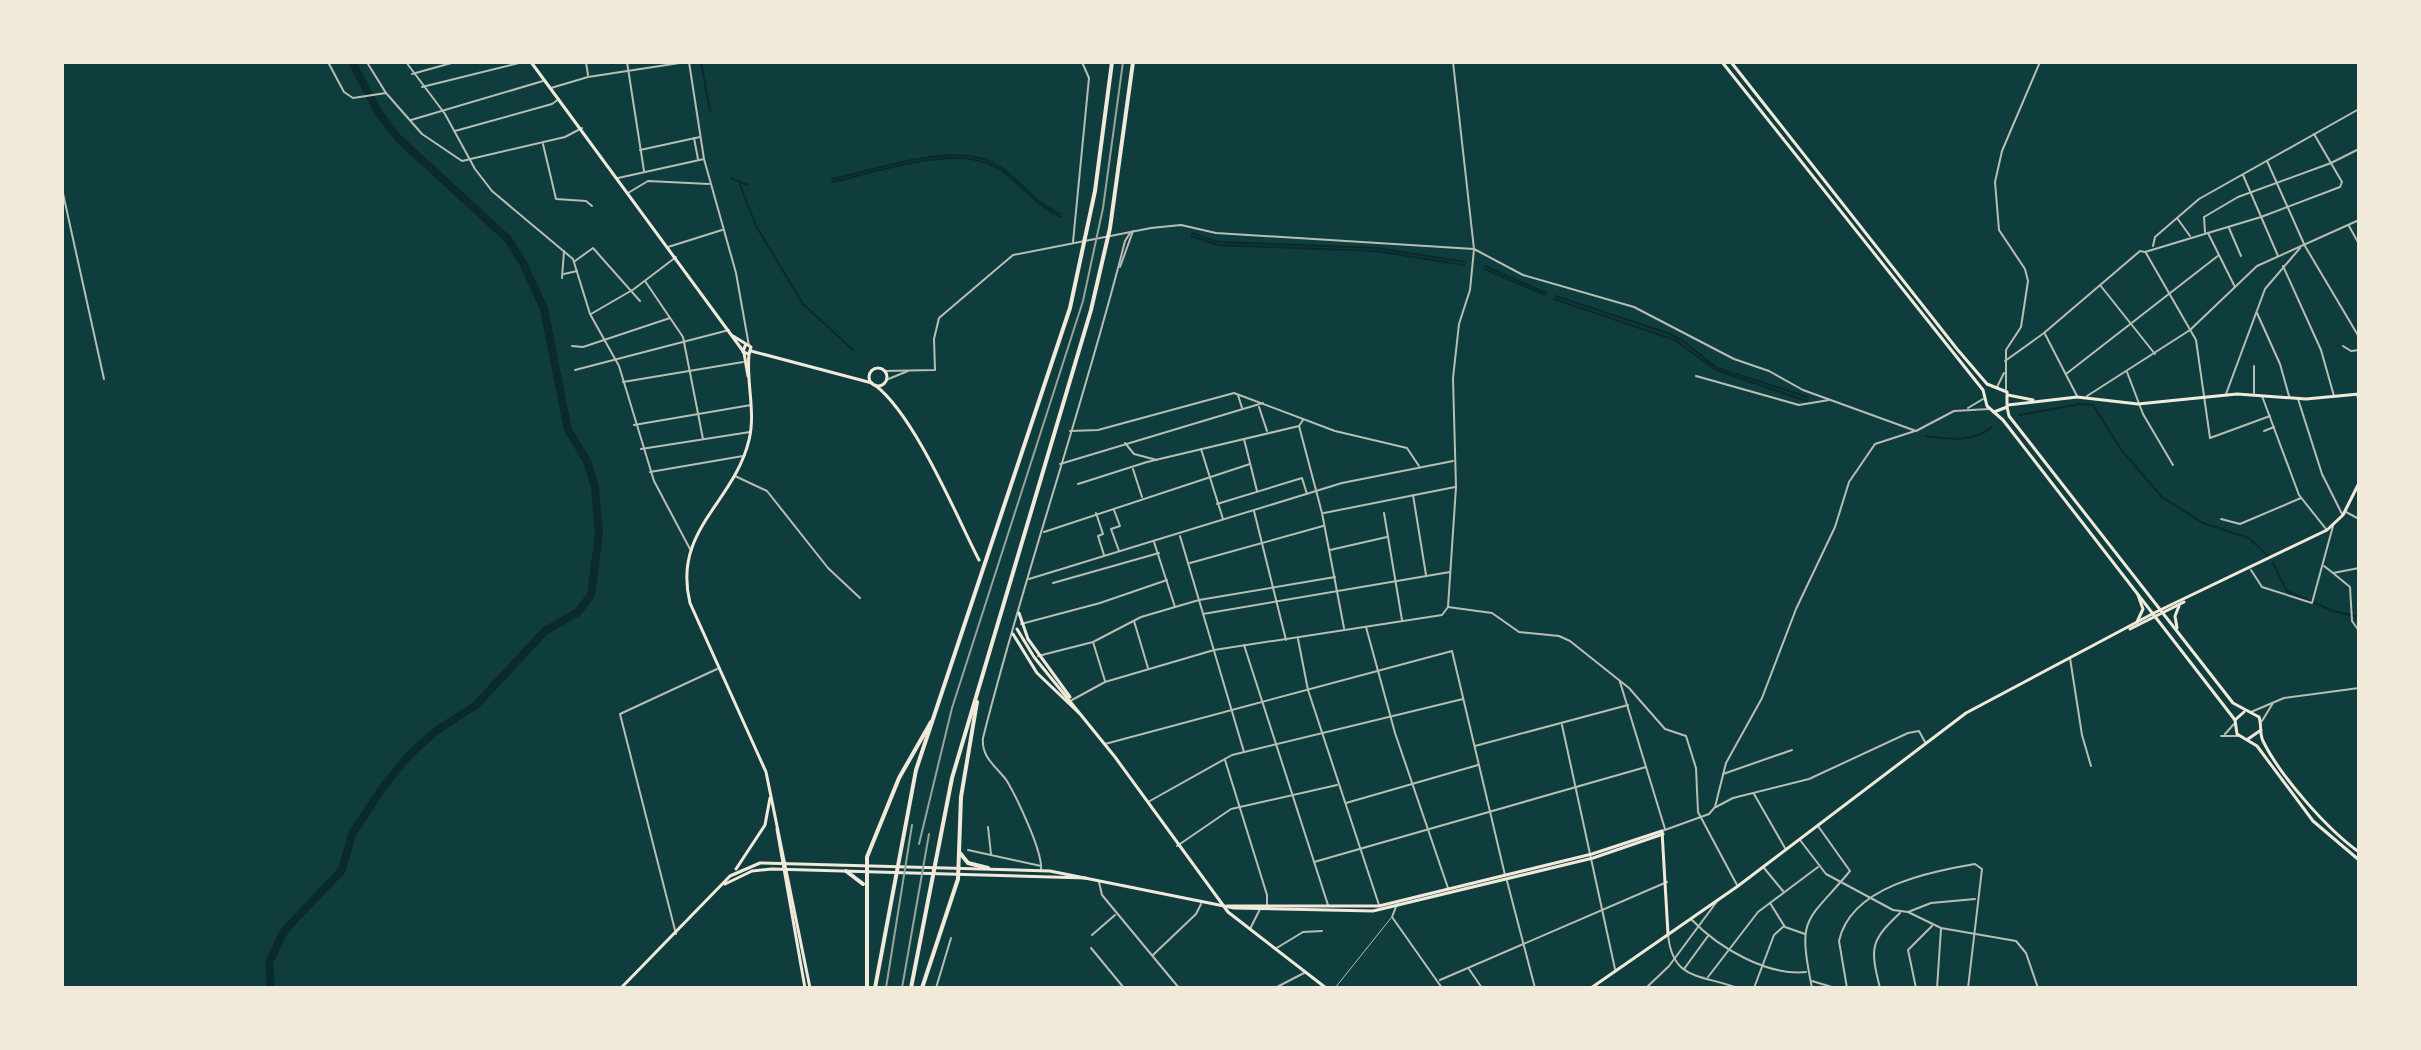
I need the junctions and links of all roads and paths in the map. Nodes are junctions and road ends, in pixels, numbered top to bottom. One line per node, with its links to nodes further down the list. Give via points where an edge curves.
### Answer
1 (328, 62): 23 (street, via 344,92 357,99)
2 (406, 62): 18 (street)
3 (455, 62): 18 (street)
4 (523, 62): 21 (street)
5 (531, 62): 20 (main road)
6 (586, 62): 19 (street)
7 (627, 62): 17 (street)
8 (688, 62): 17 (street); 31 (street)
9 (1082, 62): 60 (street, via 1087,69)
10 (1112, 62): 269 (highway, via 1088,232 1053,365)
11 (1133, 62): 257 (highway, via 1110,228 1091,310)
12 (1453, 62): 66 (street)
13 (1722, 62): 127 (main road)
14 (1731, 62): 118 (main road, via 1945,334)
15 (2040, 62): 101 (street, via 2002,151 1995,182 1999,230 2028,281 2021,327 2007,346)
16 (368, 64): 23 (street)
17 (628, 71): 19 (street); 35 (street)
18 (412, 74): 21 (street)
19 (588, 77): 22 (street)
20 (545, 80): 22 (main road); 25 (street)
21 (422, 87): 25 (street)
22 (551, 88): 24 (main road)
23 (386, 93): 27 (street)
24 (560, 99): 28 (main road); 29 (street)
25 (440, 109): 27 (street); 29 (street)
26 (2359, 109): 30 (street)
27 (410, 120): 39 (street, via 454,157)
28 (582, 128): 33 (street); 43 (main road)
29 (455, 131): 39 (street)
30 (2314, 134): 38 (street); 40 (street)
31 (701, 137): 32 (street); 36 (street)
32 (694, 138): 35 (street); 37 (street)
33 (542, 142): 39 (street); 49 (street, via 556,199)
34 (2359, 149): 40 (street)
35 (640, 150): 41 (street)
36 (704, 159): 37 (street); 45 (street)
37 (698, 160): 41 (street)
38 (2266, 160): 42 (street); 44 (street)
39 (471, 161): 67 (street, via 510,209)
40 (2331, 163): 44 (street); 50 (street, via 2340,187)
41 (644, 171): 43 (street)
42 (2243, 174): 47 (street); 52 (street)
43 (617, 178): 48 (main road)
44 (2277, 182): 47 (street); 50 (street)
45 (710, 184): 48 (street, via 648,181); 56 (street)
46 (62, 189): 113 (street)
47 (2250, 192): 51 (street); 58 (street, via 2204,217)
48 (628, 193): 63 (main road)
49 (592, 206)
50 (2288, 207): 51 (street); 62 (street)
51 (2261, 217): 55 (street); 71 (street)
52 (2177, 218): 59 (street); 64 (street, via 2155,237)
53 (2359, 220): 54 (street)
54 (2349, 225): 61 (street); 62 (street)
55 (2228, 227): 58 (street); 70 (street)
56 (722, 230): 63 (street); 88 (street, via 736,273)
57 (1132, 232): 60 (street); 66 (street, via 1181,225 1216,233); 152 (street, via 1125,241)
58 (2206, 233): 59 (street); 69 (street)
59 (2190, 237): 64 (street)
60 (1073, 243): 107 (street, via 1006,259 939,318 935,370)
61 (2359, 244)
62 (2305, 246): 65 (street); 91 (street)
63 (668, 247): 72 (main road)
64 (2152, 247): 68 (street)
65 (2300, 248): 71 (street); 74 (street)
66 (1474, 249): 133 (street, via 1523,275 1634,307); 163 (street, via 1453,378)
67 (564, 251): 73 (street); 75 (street, via 562,276)
68 (2145, 252): 77 (street); 80 (street)
69 (2219, 255): 78 (street); 80 (street)
70 (2241, 256)
71 (2278, 256): 78 (street, via 2257,266)
72 (676, 257): 76 (street); 86 (main road)
73 (574, 262): 75 (street); 79 (street, via 593,248)
74 (2283, 265): 82 (street, via 2265,289); 125 (street, via 2321,350)
75 (577, 271): 83 (street)
76 (645, 281): 79 (street); 84 (street)
77 (2099, 284): 85 (street); 89 (street)
78 (2235, 287): 87 (street)
79 (631, 290): 81 (street); 83 (street)
80 (2167, 293): 85 (street); 87 (street)
81 (640, 301)
82 (2257, 312): 122 (street); 131 (street)
83 (590, 314): 92 (street)
84 (671, 317): 92 (street); 93 (street)
85 (2131, 323): 98 (street); 110 (street)
86 (729, 330): 90 (main road); 93 (street)
87 (2190, 330): 98 (street); 130 (street, via 2196,340)
88 (745, 333): 90 (street); 96 (street)
89 (2044, 333): 101 (street); 110 (street)
90 (733, 336): 96 (main road)
91 (2359, 337)
92 (605, 340): 94 (street); 99 (street)
93 (684, 343): 99 (street); 105 (street)
94 (572, 346)
95 (2343, 346): 97 (street)
96 (747, 350): 100 (main road); 112 (main road); 114 (main road)
97 (2359, 350)
98 (2155, 354): 108 (street)
99 (617, 361): 104 (street); 116 (street)
100 (744, 361): 105 (street); 114 (main road)
101 (2005, 361): 103 (street)
102 (2254, 366): 123 (street)
103 (2005, 368): 118 (street); 119 (street)
104 (575, 370)
105 (689, 370): 116 (street); 145 (street)
106 (884, 371): 107 (street); 109 (main road); 115 (main road)
107 (910, 371): 115 (street)
108 (2127, 372): 129 (street); 136 (street)
109 (870, 374): 112 (main road); 117 (main road)
110 (2066, 374): 128 (street)
111 (1696, 376): 133 (street, via 1799,405)
112 (849, 377): 117 (main road)
113 (104, 379)
114 (749, 380): 138 (main road)
115 (886, 381): 117 (main road); 126 (main road)
116 (623, 382): 148 (street)
117 (873, 384): 126 (main road)
118 (1995, 387): 119 (main road); 127 (main road)
119 (2007, 393): 134 (main road); 140 (main road)
120 (1238, 394): 135 (street); 143 (street); 152 (street, via 1098,430)
121 (2358, 394): 125 (main road); 137 (street)
122 (2225, 395): 123 (main road); 130 (main road)
123 (2254, 395): 124 (main road)
124 (2261, 396): 131 (main road); 146 (street)
125 (2334, 396): 132 (main road)
126 (890, 397): 204 (main road)
127 (1985, 397): 141 (street); 142 (main road)
128 (2077, 397): 129 (main road); 134 (main road)
129 (2086, 397): 136 (main road)
130 (2202, 397): 136 (main road); 146 (street, via 2210,438)
131 (2289, 398): 132 (main road)
132 (2298, 399): 187 (street, via 2322,474)
133 (1829, 400): 153 (street)
134 (2041, 401): 140 (main road)
135 (1264, 403): 139 (street); 147 (street)
136 (2138, 404): 166 (street)
137 (2359, 404)
138 (752, 405): 145 (street); 151 (main road)
139 (1258, 405): 143 (street); 155 (street)
140 (2007, 406): 144 (main road); 227 (main road, via 2009,416)
141 (1965, 409): 142 (street); 153 (street, via 1939,416)
142 (1989, 409): 144 (main road)
143 (1242, 410): 158 (street)
144 (1994, 412): 218 (main road)
145 (698, 413): 148 (street); 156 (street)
146 (2270, 416): 150 (street)
147 (1303, 420): 149 (street); 167 (street, via 1407,448)
148 (634, 425): 159 (street)
149 (1299, 426): 155 (street); 176 (street)
150 (2275, 427): 154 (street); 180 (street)
151 (751, 431): 156 (street); 161 (main road)
152 (1070, 431): 164 (street)
153 (1916, 431): 287 (street, via 1875,444 1860,462 1766,689)
154 (2264, 431)
155 (1267, 432): 157 (street)
156 (703, 439): 159 (street)
157 (1244, 439): 160 (street); 165 (street)
158 (1125, 443): 162 (street, via 1134,454); 164 (street)
159 (641, 449): 169 (street)
160 (1201, 449): 162 (street); 171 (street)
161 (744, 456): 169 (street); 170 (main road)
162 (1158, 460): 168 (street)
163 (1454, 461): 167 (street); 174 (street)
164 (1060, 464): 194 (street)
165 (1250, 464): 171 (street); 175 (street)
166 (2173, 465)
167 (1419, 466): 176 (street)
168 (1133, 467): 173 (street); 179 (street)
169 (650, 472): 199 (street)
170 (734, 475): 199 (main road); 220 (street, via 767,491 828,568)
171 (1209, 476): 179 (street); 181 (street)
172 (2359, 483): 187 (main road)
173 (1078, 484)
174 (1456, 487): 177 (street); 209 (street)
175 (1257, 492): 178 (street, via 1302,478); 181 (street)
176 (1317, 492): 178 (street); 185 (street)
177 (1413, 494): 185 (street); 211 (street)
178 (1307, 495): 183 (street)
179 (1142, 498): 182 (street)
180 (2302, 498): 188 (street, via 2240,524); 193 (street)
181 (1217, 504): 190 (street)
182 (1114, 508): 184 (street); 201 (street, via 1120,526 1111,529)
183 (1254, 511): 190 (street); 198 (street)
184 (1096, 513): 194 (street); 203 (street)
185 (1322, 513): 191 (street)
186 (1384, 513): 196 (street)
187 (2344, 513): 189 (street); 192 (main road)
188 (2221, 519)
189 (2359, 519)
190 (1224, 520): 195 (street)
191 (1324, 526): 198 (street); 200 (street)
192 (2333, 526): 193 (main road); 205 (street)
193 (2327, 530): 208 (main road)
194 (1044, 532): 213 (street)
195 (1180, 534): 197 (street); 206 (street)
196 (1388, 537): 200 (street); 215 (street)
197 (1154, 542): 201 (street); 202 (street)
198 (1262, 542): 206 (street); 217 (street)
199 (690, 549): 252 (main road, via 690,603)
200 (1329, 550): 212 (street)
201 (1120, 552): 203 (street)
202 (1159, 553): 214 (street); 216 (street)
203 (1105, 556): 213 (street)
204 (979, 560)
205 (2324, 561): 208 (street, via 2312,603 2262,587); 210 (street)
206 (1188, 564): 221 (street)
207 (2359, 568): 210 (street)
208 (2251, 570): 222 (main road)
209 (1450, 572): 211 (street); 225 (street)
210 (2333, 573): 240 (street, via 2349,584 2351,617)
211 (1426, 575): 215 (street)
212 (1335, 577): 217 (street); 219 (street)
213 (1029, 579): 228 (street)
214 (1167, 580): 226 (street); 235 (street)
215 (1395, 580): 219 (street); 233 (street)
216 (1053, 583)
217 (1275, 587): 221 (street); 223 (street)
218 (2134, 588): 231 (main road); 234 (main road, via 2143,609)
219 (1338, 590): 223 (street); 238 (street)
220 (860, 598)
221 (1199, 600): 226 (street); 229 (street)
222 (2187, 600): 224 (main road); 227 (main road)
223 (1279, 601): 229 (street); 244 (street)
224 (2179, 606): 230 (main road); 243 (main road, via 2175,622)
225 (1448, 607): 233 (street, via 1442,615); 255 (street, via 1498,615 1519,632 1559,636)
226 (1176, 608): 232 (street)
227 (2161, 610): 230 (main road); 231 (main road)
228 (1019, 613): 235 (main road); 241 (street)
229 (1203, 614): 249 (street)
230 (2164, 614): 231 (main road); 243 (main road)
231 (2155, 615): 234 (main road); 239 (main road); 270 (main road)
232 (1134, 621): 245 (street); 253 (street)
233 (1403, 621): 236 (street)
234 (2137, 622): 239 (main road)
235 (1021, 624): 250 (main road)
236 (1366, 626): 238 (street); 254 (street)
237 (1017, 629): 261 (main road)
238 (1344, 629): 242 (street)
239 (2126, 630): 251 (main road)
240 (2359, 631)
241 (1013, 634): 247 (street); 248 (main road)
242 (1298, 638): 244 (street); 259 (street)
243 (2183, 638): 266 (main road, via 2233,703)
244 (1286, 641): 246 (street)
245 (1093, 642): 250 (street); 256 (street)
246 (1244, 645): 249 (street); 263 (street)
247 (1009, 646): 248 (main road); 321 (street, via 982,745 1007,782)
248 (1019, 647): 267 (main road, via 1051,690)
249 (1214, 650): 253 (street); 265 (street)
250 (1038, 656): 261 (main road, via 1068,690)
251 (2070, 658): 277 (main road, via 1993,697); 285 (street)
252 (720, 667): 292 (main road); 363 (street, via 620,714)
253 (1148, 670): 256 (street)
254 (1377, 671): 259 (street); 260 (street, via 1452,651); 268 (street)
255 (1620, 680): 264 (street); 299 (street, via 1665,729 1690,743)
256 (1105, 682): 261 (street)
257 (978, 688): 307 (highway, via 961,797); 389 (highway, via 939,832)
258 (2359, 688): 262 (street)
259 (1308, 690): 263 (street); 274 (street)
260 (1464, 699): 268 (street); 280 (street)
261 (1071, 701): 267 (main road)
262 (2275, 701): 266 (street); 271 (street)
263 (1263, 702): 265 (street); 279 (street)
264 (1628, 705): 272 (street); 286 (street)
265 (1232, 710): 278 (street); 282 (street)
266 (2248, 712): 270 (main road); 271 (main road)
267 (1082, 715): 278 (main road)
268 (1390, 717): 274 (street); 288 (street)
269 (933, 720): 316 (highway, via 899,778); 388 (highway, via 903,828)
270 (2235, 722): 275 (main road); 275 (street, via 2221,736)
271 (2261, 723): 273 (main road)
272 (1562, 725): 280 (street); 290 (street)
273 (2261, 730): 276 (main road); 310 (main road, via 2265,745 2322,820)
274 (1322, 734): 279 (street); 289 (street)
275 (2240, 736): 276 (main road)
276 (2247, 739): 313 (main road, via 2313,821)
277 (1925, 743): 291 (street, via 1919,731 1908,733 1809,779); 300 (main road)
278 (1105, 744): 294 (main road)
279 (1278, 745): 282 (street); 293 (street)
280 (1475, 746): 284 (street)
281 (1792, 750): 287 (street)
282 (1245, 753): 283 (street)
283 (1225, 759): 294 (street); 296 (street)
284 (1480, 765): 288 (street); 298 (street)
285 (2091, 766)
286 (1646, 767): 290 (street); 303 (street)
287 (1722, 775): 297 (street)
288 (1412, 784): 295 (street); 302 (street)
289 (1338, 785): 293 (street); 295 (street)
290 (1576, 789): 298 (street); 312 (street)
291 (1753, 793): 297 (street); 306 (street)
292 (771, 795): 314 (main road); 326 (main road, via 765,825)
293 (1294, 796): 296 (street); 315 (street)
294 (1147, 803): 305 (main road)
295 (1345, 804): 309 (street)
296 (1238, 807): 305 (street); 347 (street)
297 (1715, 807): 299 (street)
298 (1491, 811): 302 (street); 328 (street)
299 (1700, 818): 303 (street); 334 (street)
300 (1818, 825): 304 (main road); 331 (street, via 1850,869)
301 (988, 827): 311 (street)
302 (1427, 829): 309 (street); 337 (street)
303 (1664, 832): 312 (main road); 333 (main road)
304 (1799, 839): 306 (main road); 317 (street)
305 (1177, 846): 345 (main road)
306 (1786, 849): 319 (main road)
307 (959, 850): 318 (highway); 320 (highway, via 968,863)
308 (968, 850): 311 (street)
309 (1359, 850): 315 (street); 349 (street)
310 (2359, 852)
311 (992, 855): 321 (street)
312 (1592, 856): 328 (main road); 350 (street)
313 (2359, 860)
314 (783, 861): 316 (main road); 322 (main road); 326 (main road, via 751,865)
315 (1314, 862): 348 (street)
316 (866, 863): 318 (main road); 325 (highway)
317 (1819, 866): 331 (street); 338 (street)
318 (959, 867): 320 (main road); 327 (highway)
319 (1763, 867): 334 (main road); 338 (street)
320 (988, 868): 321 (main road)
321 (1041, 868): 329 (main road)
322 (784, 869): 323 (main road); 332 (main road); 335 (main road, via 752,871); 386 (main road)
323 (801, 869): 324 (main road); 332 (main road)
324 (846, 871): 325 (main road); 336 (highway, via 861,880)
325 (865, 872): 327 (main road); 336 (highway)
326 (730, 876): 335 (main road)
327 (959, 877): 329 (main road); 390 (highway)
328 (1506, 877): 337 (main road); 369 (street)
329 (1086, 878): 330 (main road)
330 (1099, 880): 343 (main road); 353 (street, via 1100,891)
331 (1841, 881): 339 (street); 365 (street, via 1812,913)
332 (789, 882): 386 (main road)
333 (1667, 882): 350 (street); 364 (main road)
334 (1738, 886): 341 (main road)
335 (719, 890): 363 (main road)
336 (865, 890): 387 (highway)
337 (1449, 891): 344 (main road)
338 (1783, 892): 342 (street)
339 (1872, 898): 340 (street, via 1918,877 1975,864 1982,869); 351 (street); 407 (street, via 1840,935)
340 (1976, 899): 352 (street, via 1931,903); 362 (street)
341 (1719, 900): 355 (main road); 358 (street)
342 (1770, 902): 357 (street); 371 (street)
343 (1201, 904): 345 (main road); 373 (street)
344 (1397, 904): 349 (main road); 354 (street)
345 (1224, 907): 346 (main road); 360 (main road)
346 (1261, 907): 347 (main road); 360 (street)
347 (1268, 907): 348 (main road)
348 (1328, 908): 349 (main road)
349 (1380, 908)
350 (1603, 910): 369 (street); 377 (street)
351 (1901, 912): 352 (street); 408 (street, via 1879,933 1873,948)
352 (1908, 912): 356 (street)
353 (1116, 914): 366 (street); 373 (street)
354 (1392, 917): 382 (street); 396 (lane)
355 (1691, 919): 358 (street); 364 (main road)
356 (1933, 925): 359 (street); 409 (street, via 1908,950)
357 (1784, 926): 365 (street); 375 (street, via 1774,935)
358 (1699, 928): 367 (street); 374 (street)
359 (1941, 928): 362 (street); 410 (street)
360 (1249, 929): 372 (main road)
361 (1322, 931): 372 (street, via 1303,932)
362 (1972, 932): 411 (street); 412 (street, via 2021,946)
363 (676, 934): 385 (main road)
364 (1668, 934): 374 (street); 377 (main road)
365 (1805, 934): 380 (street)
366 (1092, 935)
367 (1709, 935): 371 (street); 378 (street)
368 (951, 938): 391 (street)
369 (1524, 944): 376 (street); 399 (street)
370 (1091, 948): 392 (street)
371 (1730, 948): 375 (street); 381 (street)
372 (1274, 949): 379 (main road)
373 (1152, 956): 393 (street)
374 (1673, 960): 378 (street); 401 (street)
375 (1764, 965): 380 (street, via 1786,973); 404 (street)
376 (1468, 968): 382 (street); 398 (street)
377 (1615, 970): 400 (main road)
378 (1683, 970): 381 (street)
379 (1305, 972): 394 (street); 395 (main road)
380 (1807, 972): 383 (street)
381 (1708, 977): 384 (street)
382 (1440, 980): 397 (street)
383 (1811, 981): 405 (street); 406 (street)
384 (1722, 982): 402 (street); 403 (street)
385 (621, 988)
386 (808, 988)
387 (867, 988)
388 (875, 988)
389 (911, 988)
390 (922, 988)
391 (936, 988)
392 (1124, 988)
393 (1179, 988)
394 (1275, 988)
395 (1326, 988)
396 (1335, 988)
397 (1442, 988)
398 (1482, 988)
399 (1535, 988)
400 (1591, 988)
401 (1646, 988)
402 (1720, 988)
403 (1738, 988)
404 (1754, 988)
405 (1812, 988)
406 (1835, 988)
407 (1847, 988)
408 (1880, 988)
409 (1916, 988)
410 (1937, 988)
411 (1968, 988)
412 (2038, 988)

